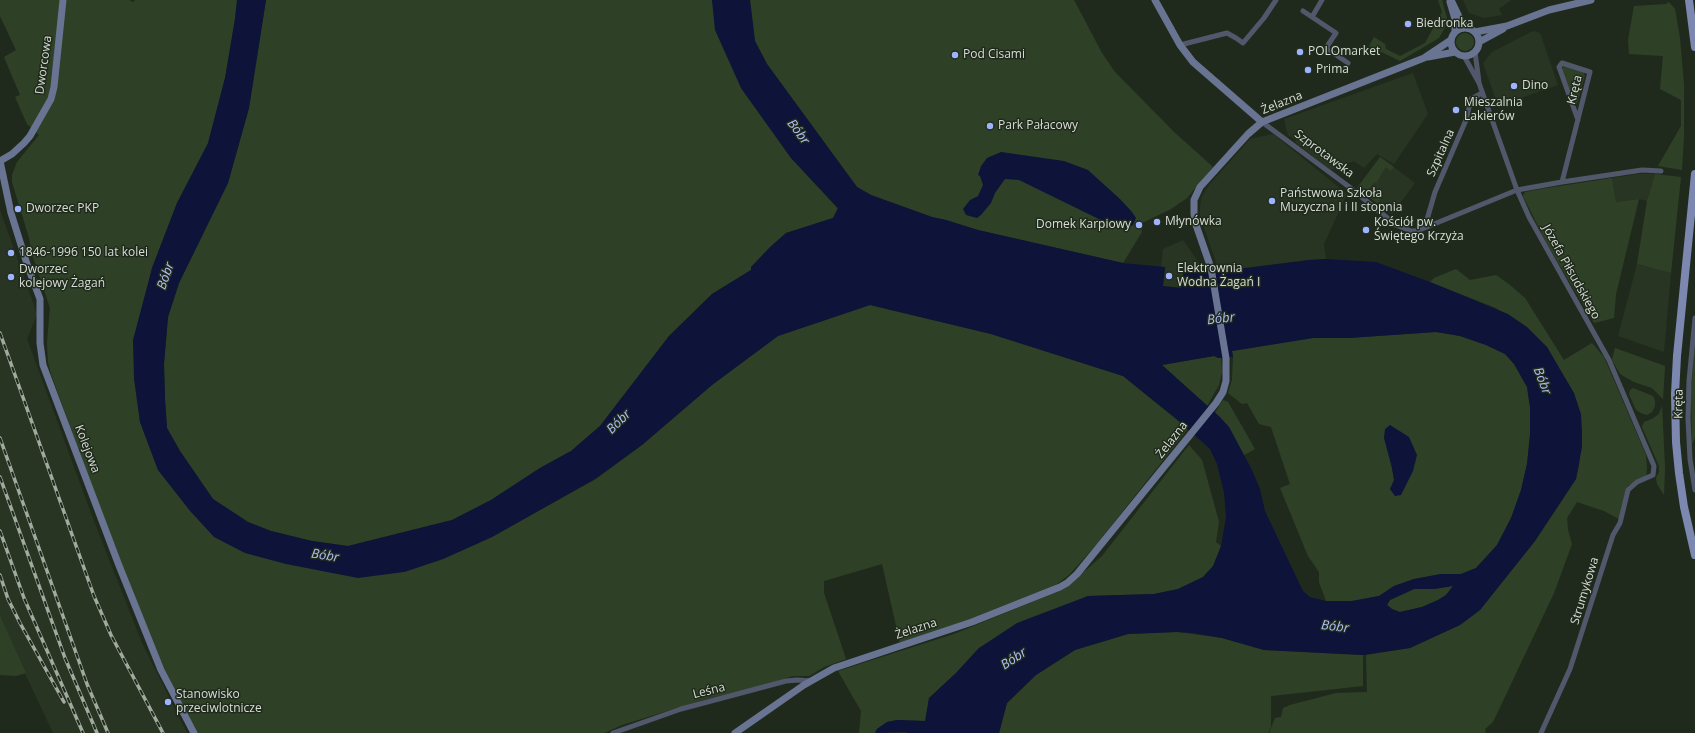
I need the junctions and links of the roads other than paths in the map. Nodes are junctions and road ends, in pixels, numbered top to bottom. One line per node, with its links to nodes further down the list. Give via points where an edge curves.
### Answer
1 (63, 0): 27 (street, Dworcowa, via 51,99 30,136 12,154)
2 (1154, 0): 16 (street, Szprotawska)
3 (1276, 0): 16 (street, via 1243,43 1227,34)
4 (1322, 0): 9 (street)
5 (1450, 0): 11 (street); 12 (street, via 1455,19)
6 (1591, 0): 10 (street, via 1549,10)
7 (1689, 0): 17 (main road)
8 (1303, 11): 9 (street)
9 (1312, 17): 22 (street, via 1336,33 1326,48)
10 (1507, 26): 13 (street); 15 (street)
11 (1468, 28): 12 (street); 13 (street)
12 (1455, 32): 14 (street)
13 (1475, 32): 15 (street)
14 (1451, 40): 18 (street); 21 (street)
15 (1479, 42): 19 (street)
16 (1180, 45): 26 (street, Szprotawska, via 1192,62)
17 (1695, 47)
18 (1455, 52): 20 (street); 21 (street)
19 (1475, 52): 20 (street); 23 (street)
20 (1464, 56): 23 (street)
21 (1424, 58): 26 (street, Żelazna)
22 (1348, 63)
23 (1479, 83): 24 (street, Józefa Piłsudskiego)
24 (1482, 93): 31 (street, Józefa Piłsudskiego); 32 (street, Szpitalna, via 1471,98 1466,120 1435,192)
25 (1578, 120): 25 (street, Kręta, via 1590,72 1562,63 1559,67); 30 (street, Kręta)
26 (1262, 122): 32 (street, Szprotawska, via 1396,225 1411,231); 40 (street, Żelazna, via 1207,178 1194,200 1195,222 1211,268 1226,358 1226,380 1223,392 1216,403 1185,442 1090,560 1067,583 972,622 834,668)
27 (0, 161): 41 (street, Kolejowa, via 11,213 40,299 43,365 161,670)
28 (1661, 171): 30 (street, via 1642,170)
29 (1695, 174): 38 (main road, via 1675,394 1679,473 1684,507)
30 (1562, 182): 31 (street)
31 (1517, 190): 32 (street, Szprotawska); 36 (street, Józefa Piłsudskiego, via 1553,262 1609,360)
32 (1427, 227)
33 (1695, 318): 34 (street, Kręta, via 1689,381)
34 (1689, 445): 35 (street); 37 (street, Kręta)
35 (1695, 449)
36 (1654, 466): 44 (street, Strumykowa, via 1653,475 1637,482 1628,490 1620,523 1613,535 1570,669)
37 (1695, 490)
38 (1694, 543): 39 (main road)
39 (1695, 555)
40 (812, 681): 42 (street, Leśna, via 786,681 681,708); 43 (street, Żelazna)
41 (194, 733)
42 (613, 733)
43 (735, 733)
44 (1541, 733)

